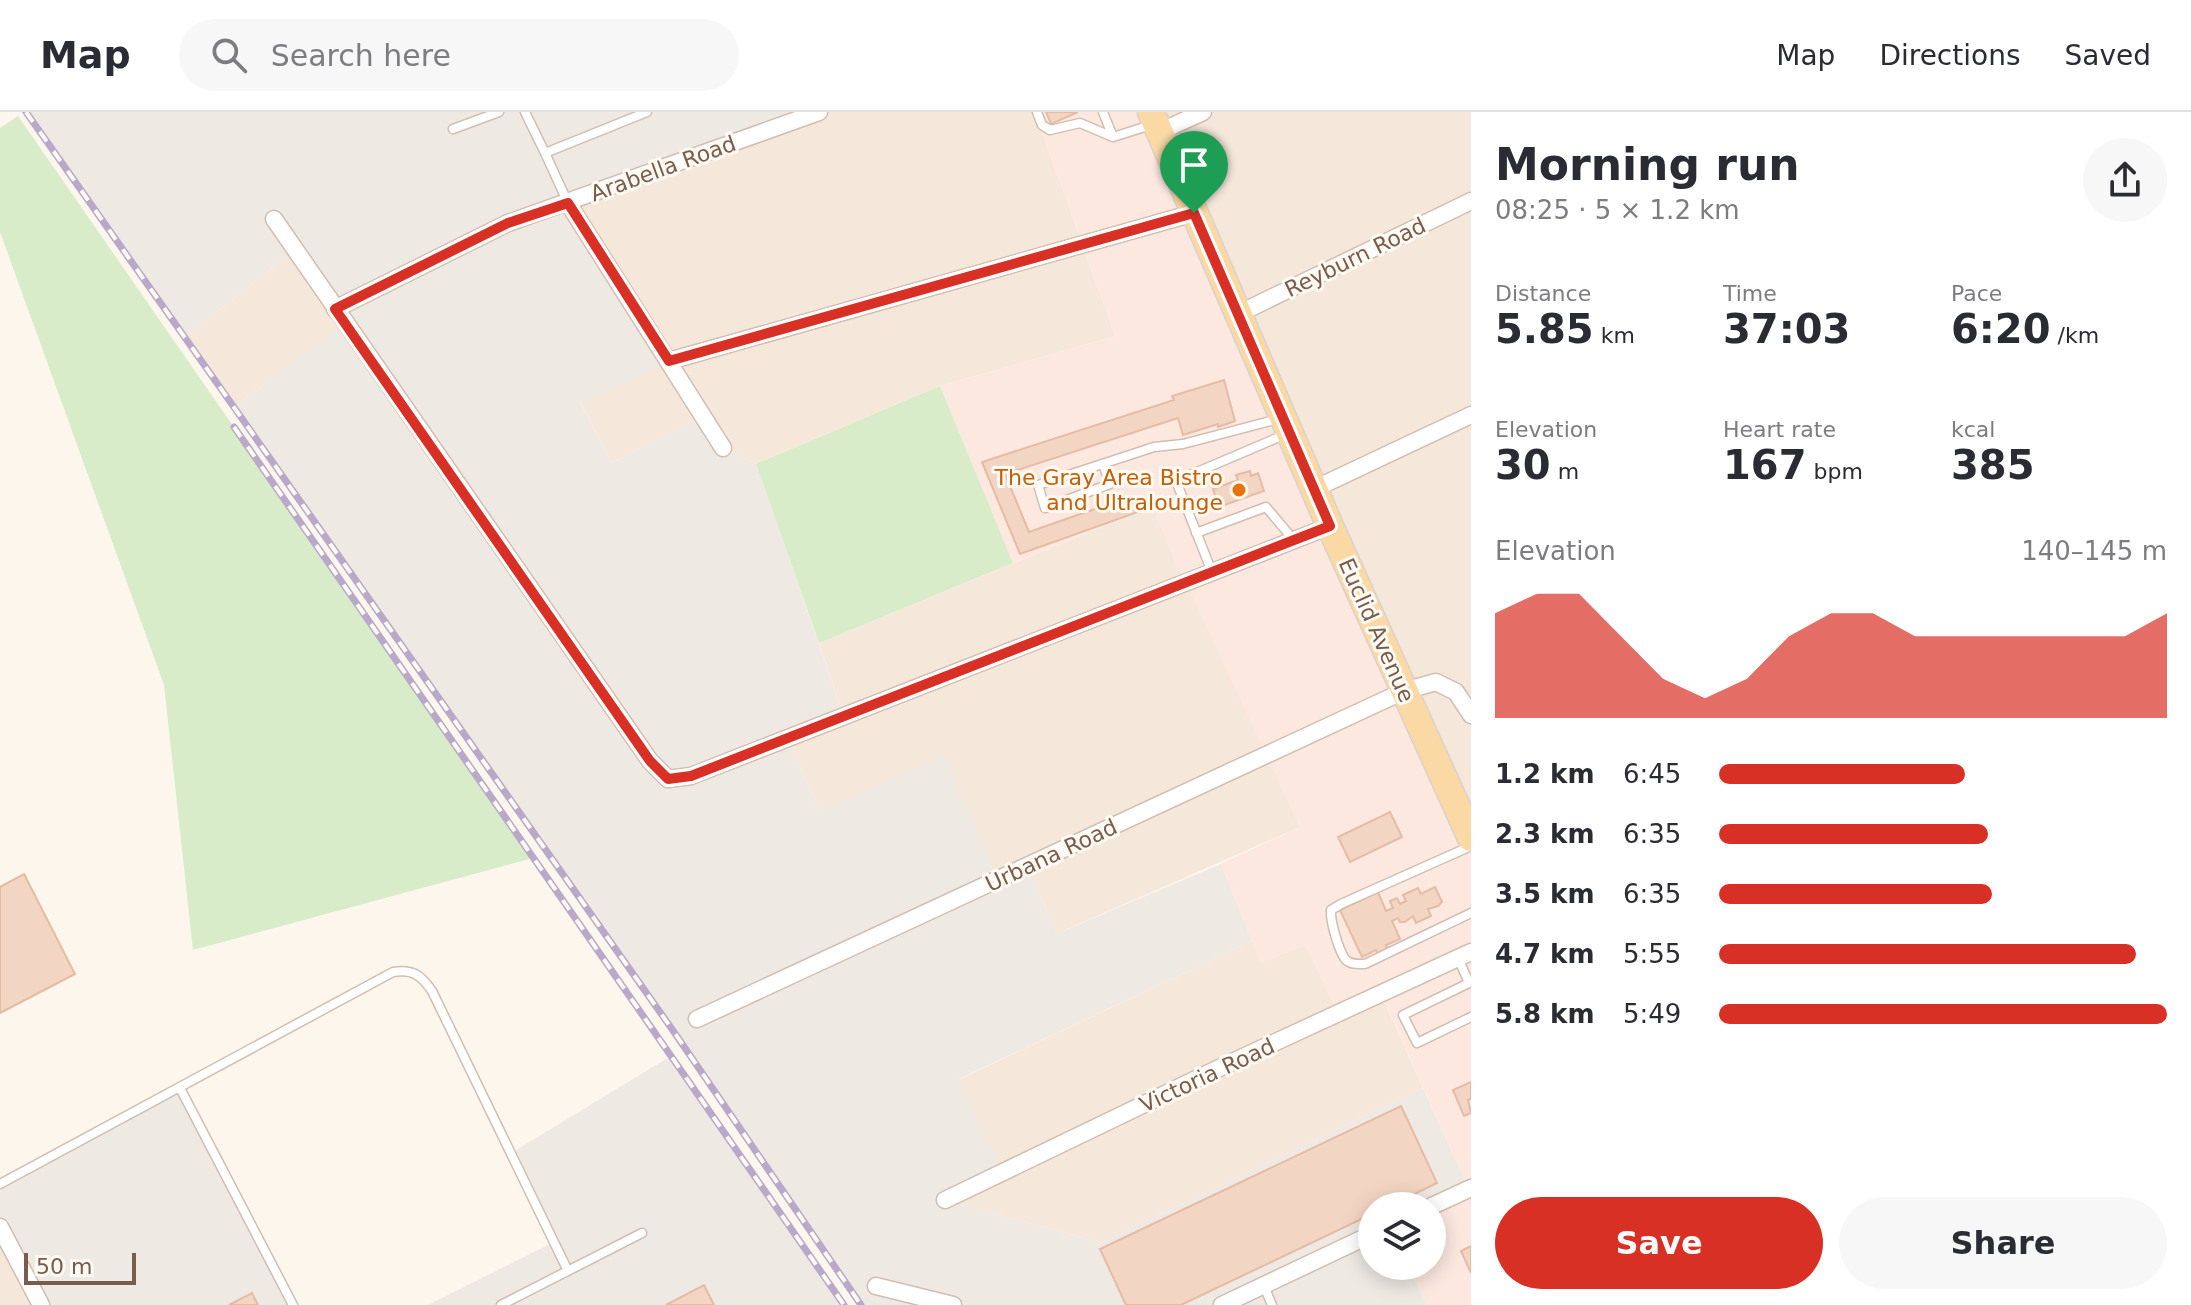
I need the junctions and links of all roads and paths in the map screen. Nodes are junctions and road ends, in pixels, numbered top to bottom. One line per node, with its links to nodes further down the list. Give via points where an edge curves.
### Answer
1 (499, 112): 9 (lane)
2 (525, 112): 11 (lane)
3 (647, 112): 11 (lane)
4 (819, 112): 13 (street, Arabella Road)
5 (1037, 112): 10 (lane, via 1050,130 1080,123)
6 (1103, 112): 10 (lane)
7 (1203, 112): 8 (street)
8 (1155, 123): 10 (lane); 14 (main road, Euclid Avenue)
9 (453, 129)
10 (1113, 137)
11 (545, 153): 13 (lane)
12 (1471, 201): 17 (street, Reyburn Road)
13 (568, 203): 16 (street, Arabella Road, via 508,223); 18 (street)
14 (1194, 213): 17 (main road, Euclid Avenue); 18 (street)
15 (274, 219): 16 (street)
16 (335, 309): 27 (street, via 650,761 668,779 691,776)
17 (1238, 314): 20 (main road, Euclid Avenue)
18 (669, 361): 21 (street)
19 (1471, 415): 23 (street)
20 (1286, 425): 22 (lane, via 1154,447); 23 (main road, Euclid Avenue); 25 (lane, via 1176,481)
21 (723, 448)
22 (1103, 464): 22 (lane, via 1038,485 1045,508 1110,484)
23 (1314, 489): 24 (main road, Euclid Avenue)
24 (1330, 526): 26 (street); 28 (main road, Euclid Avenue)
25 (1196, 533): 26 (lane, via 1266,507); 27 (lane)
26 (1294, 540): 27 (street)
27 (1212, 572)
28 (1404, 691): 29 (street, Urbana Road, via 1436,682 1456,692); 30 (main road, Euclid Avenue); 36 (street, Urbana Road)
29 (1471, 715)
30 (1471, 838)
31 (1471, 846): 32 (lane, via 1341,904 1331,910 1330,920 1346,960 1365,964)
32 (1471, 913)
33 (1464, 955): 34 (lane); 40 (street, Victoria Road)
34 (1470, 982): 35 (lane, via 1403,1015 1417,1043)
35 (1471, 1017)
36 (697, 1019)
37 (180, 1088): 38 (lane); 45 (lane, via 393,972 421,975); 49 (lane)
38 (0, 1184)
39 (1471, 1188): 41 (street)
40 (945, 1200)
41 (1446, 1200)
42 (0, 1227): 48 (street)
43 (642, 1233): 45 (lane)
44 (1358, 1241): 46 (street)
45 (568, 1271): 50 (lane)
46 (1263, 1285): 52 (street); 53 (lane)
47 (876, 1286): 51 (street)
48 (41, 1305)
49 (293, 1305)
50 (501, 1305)
51 (953, 1305)
52 (1222, 1305)
53 (1272, 1305)

